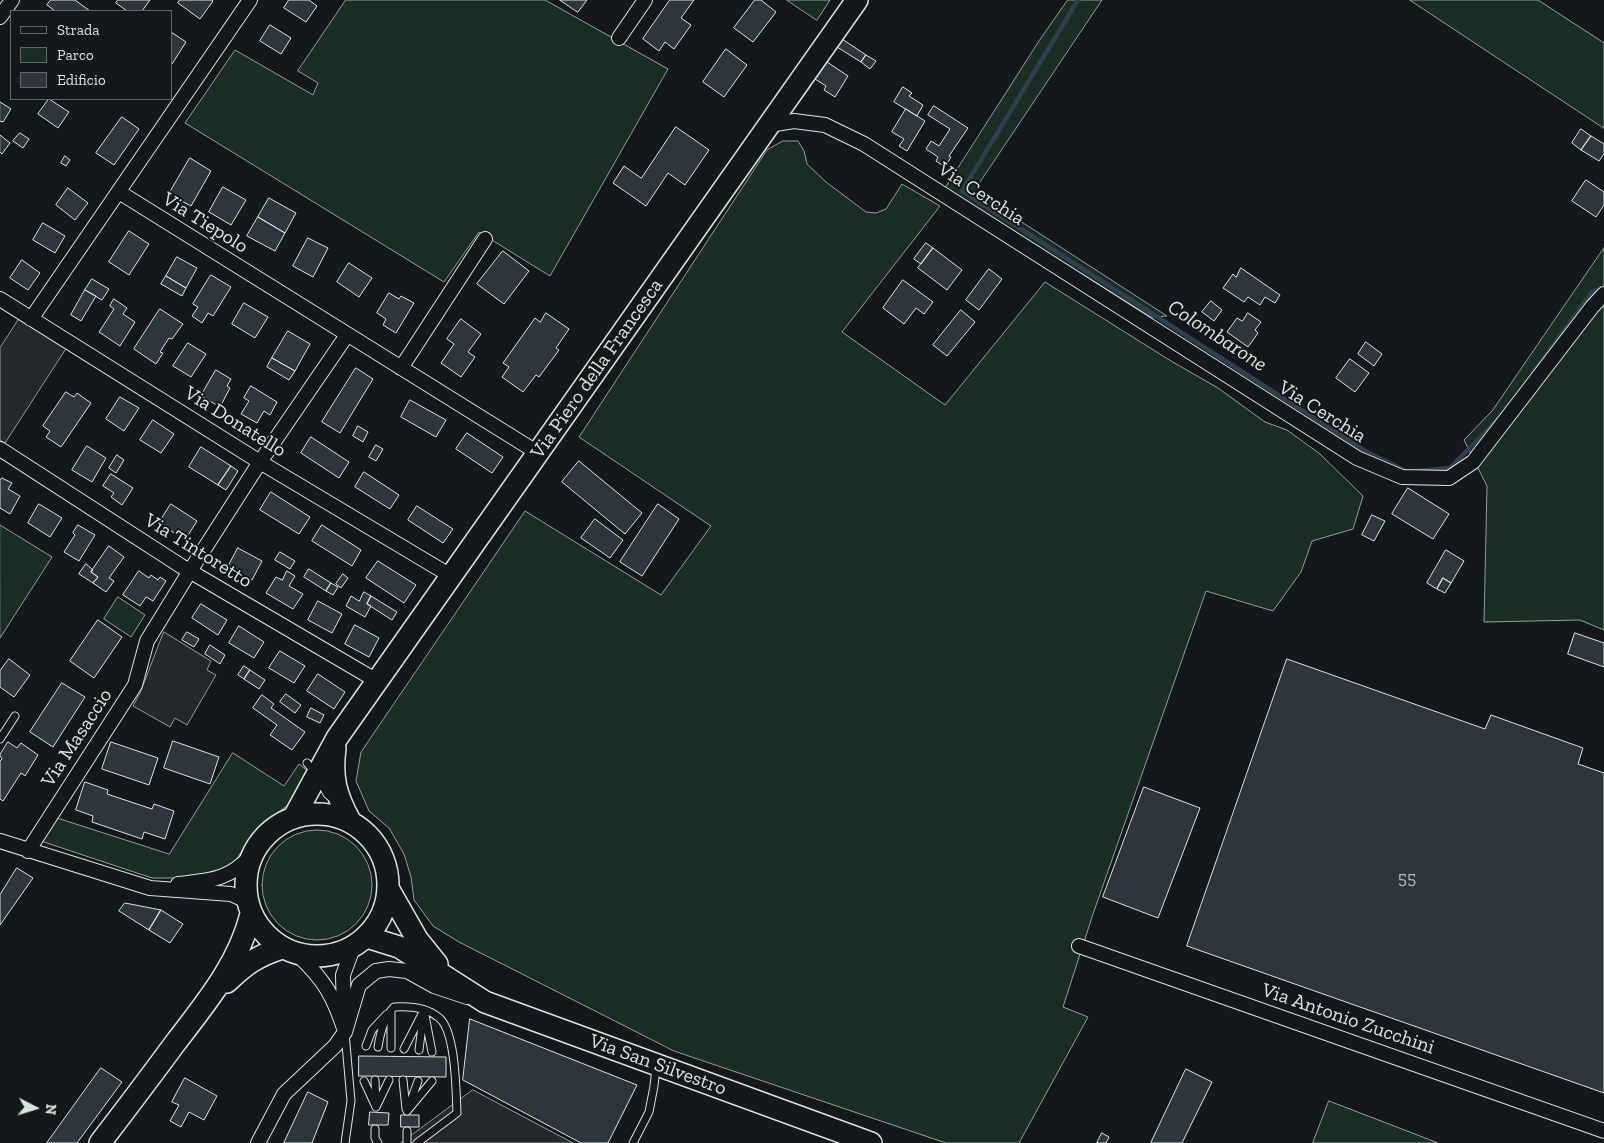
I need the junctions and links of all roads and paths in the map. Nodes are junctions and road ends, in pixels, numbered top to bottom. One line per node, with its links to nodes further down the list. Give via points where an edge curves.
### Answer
1 (12, 0): 5 (street)
2 (250, 0): 8 (street)
3 (645, 0): 6 (street)
4 (857, 0): 7 (main road, Via Piero della Francesca)
5 (0, 17)
6 (619, 38)
7 (769, 125): 10 (street, Via Cerchia, via 794,121 825,125 864,144 1356,458 1402,477 1449,478 1473,462); 16 (main road, Via Piero della Francesca)
8 (119, 192): 12 (street); 13 (street, Via Tiepolo)
9 (485, 239): 14 (street)
10 (1604, 294)
11 (0, 299): 12 (street, Via Donatello)
12 (31, 319): 17 (street, Via Donatello)
13 (347, 335): 14 (street, Via Tiepolo); 17 (street, Via Masaccio)
14 (401, 368): 16 (street, Via Tiepolo)
15 (0, 449): 18 (street, Via Tintoretto)
16 (538, 453): 19 (main road, Via Piero della Francesca)
17 (260, 462): 18 (street, Via Masaccio); 19 (street, Via Donatello)
18 (190, 571): 20 (street, Via Tintoretto); 29 (street, Via Masaccio, via 147,641 135,685)
19 (451, 576): 20 (main road, Via Piero della Francesca)
20 (377, 681): 22 (main road, Via Piero della Francesca)
21 (15, 716): 23 (lane)
22 (337, 738): 24 (main road, Via Piero della Francesca); 25 (main road, Via Piero della Francesca, via 333,765)
23 (0, 739)
24 (312, 769): 25 (lane, via 327,794); 26 (main road, Via Piero della Francesca)
25 (340, 802): 27 (main road, Via Piero della Francesca)
26 (294, 817): 27 (main road, via 317,813); 30 (main road, via 272,829)
27 (350, 821): 32 (main road, via 362,829 378,848 388,871)
28 (0, 841): 29 (street)
29 (28, 851): 31 (street)
30 (252, 855): 31 (street, via 240,868 226,876); 33 (main road, via 245,890)
31 (150, 888): 33 (street, via 231,894 242,899)
32 (389, 890): 34 (main road, via 379,921); 37 (main road, Via San Silvestro, via 417,939)
33 (250, 910): 36 (main road, via 260,928); 38 (main road, via 246,934 235,958)
34 (360, 942): 36 (main road, via 336,955 316,957); 37 (main road, Via San Silvestro, via 399,946); 42 (street, via 343,975)
35 (1079, 946): 61 (street, Via Antonio Zucchini)
36 (290, 951): 38 (main road, via 261,955); 42 (street, via 318,975 332,995)
37 (450, 979): 39 (main road, Via San Silvestro)
38 (207, 1001): 62 (main road)
39 (485, 1002): 42 (street, via 434,986 407,971 376,971 359,985); 49 (main road, Via San Silvestro)
40 (424, 1010): 41 (lane, via 408,1006 394,1007); 46 (lane); 47 (lane); 48 (lane); 68 (lane, via 439,1017 449,1036 457,1114)
41 (391, 1011): 43 (lane, via 372,1030); 44 (lane); 45 (lane)
42 (345, 1032): 58 (lane, via 350,1086); 63 (street, via 335,1046 284,1094)
43 (366, 1046)
44 (378, 1048)
45 (391, 1048)
46 (404, 1049)
47 (419, 1050)
48 (432, 1052)
49 (656, 1064): 69 (lane, via 649,1112); 70 (main road, Via San Silvestro)
50 (375, 1080): 56 (lane)
51 (389, 1080): 56 (lane)
52 (403, 1080): 57 (lane)
53 (364, 1081): 56 (lane)
54 (418, 1081): 57 (lane)
55 (432, 1081): 57 (lane)
56 (376, 1108)
57 (407, 1112)
58 (348, 1123): 64 (lane); 65 (lane)
59 (375, 1129): 66 (lane)
60 (407, 1131): 67 (lane)
61 (1604, 1131)
62 (100, 1143)
63 (258, 1143)
64 (345, 1143)
65 (351, 1143)
66 (378, 1143)
67 (407, 1143)
68 (417, 1143)
69 (634, 1143)
70 (871, 1143)

